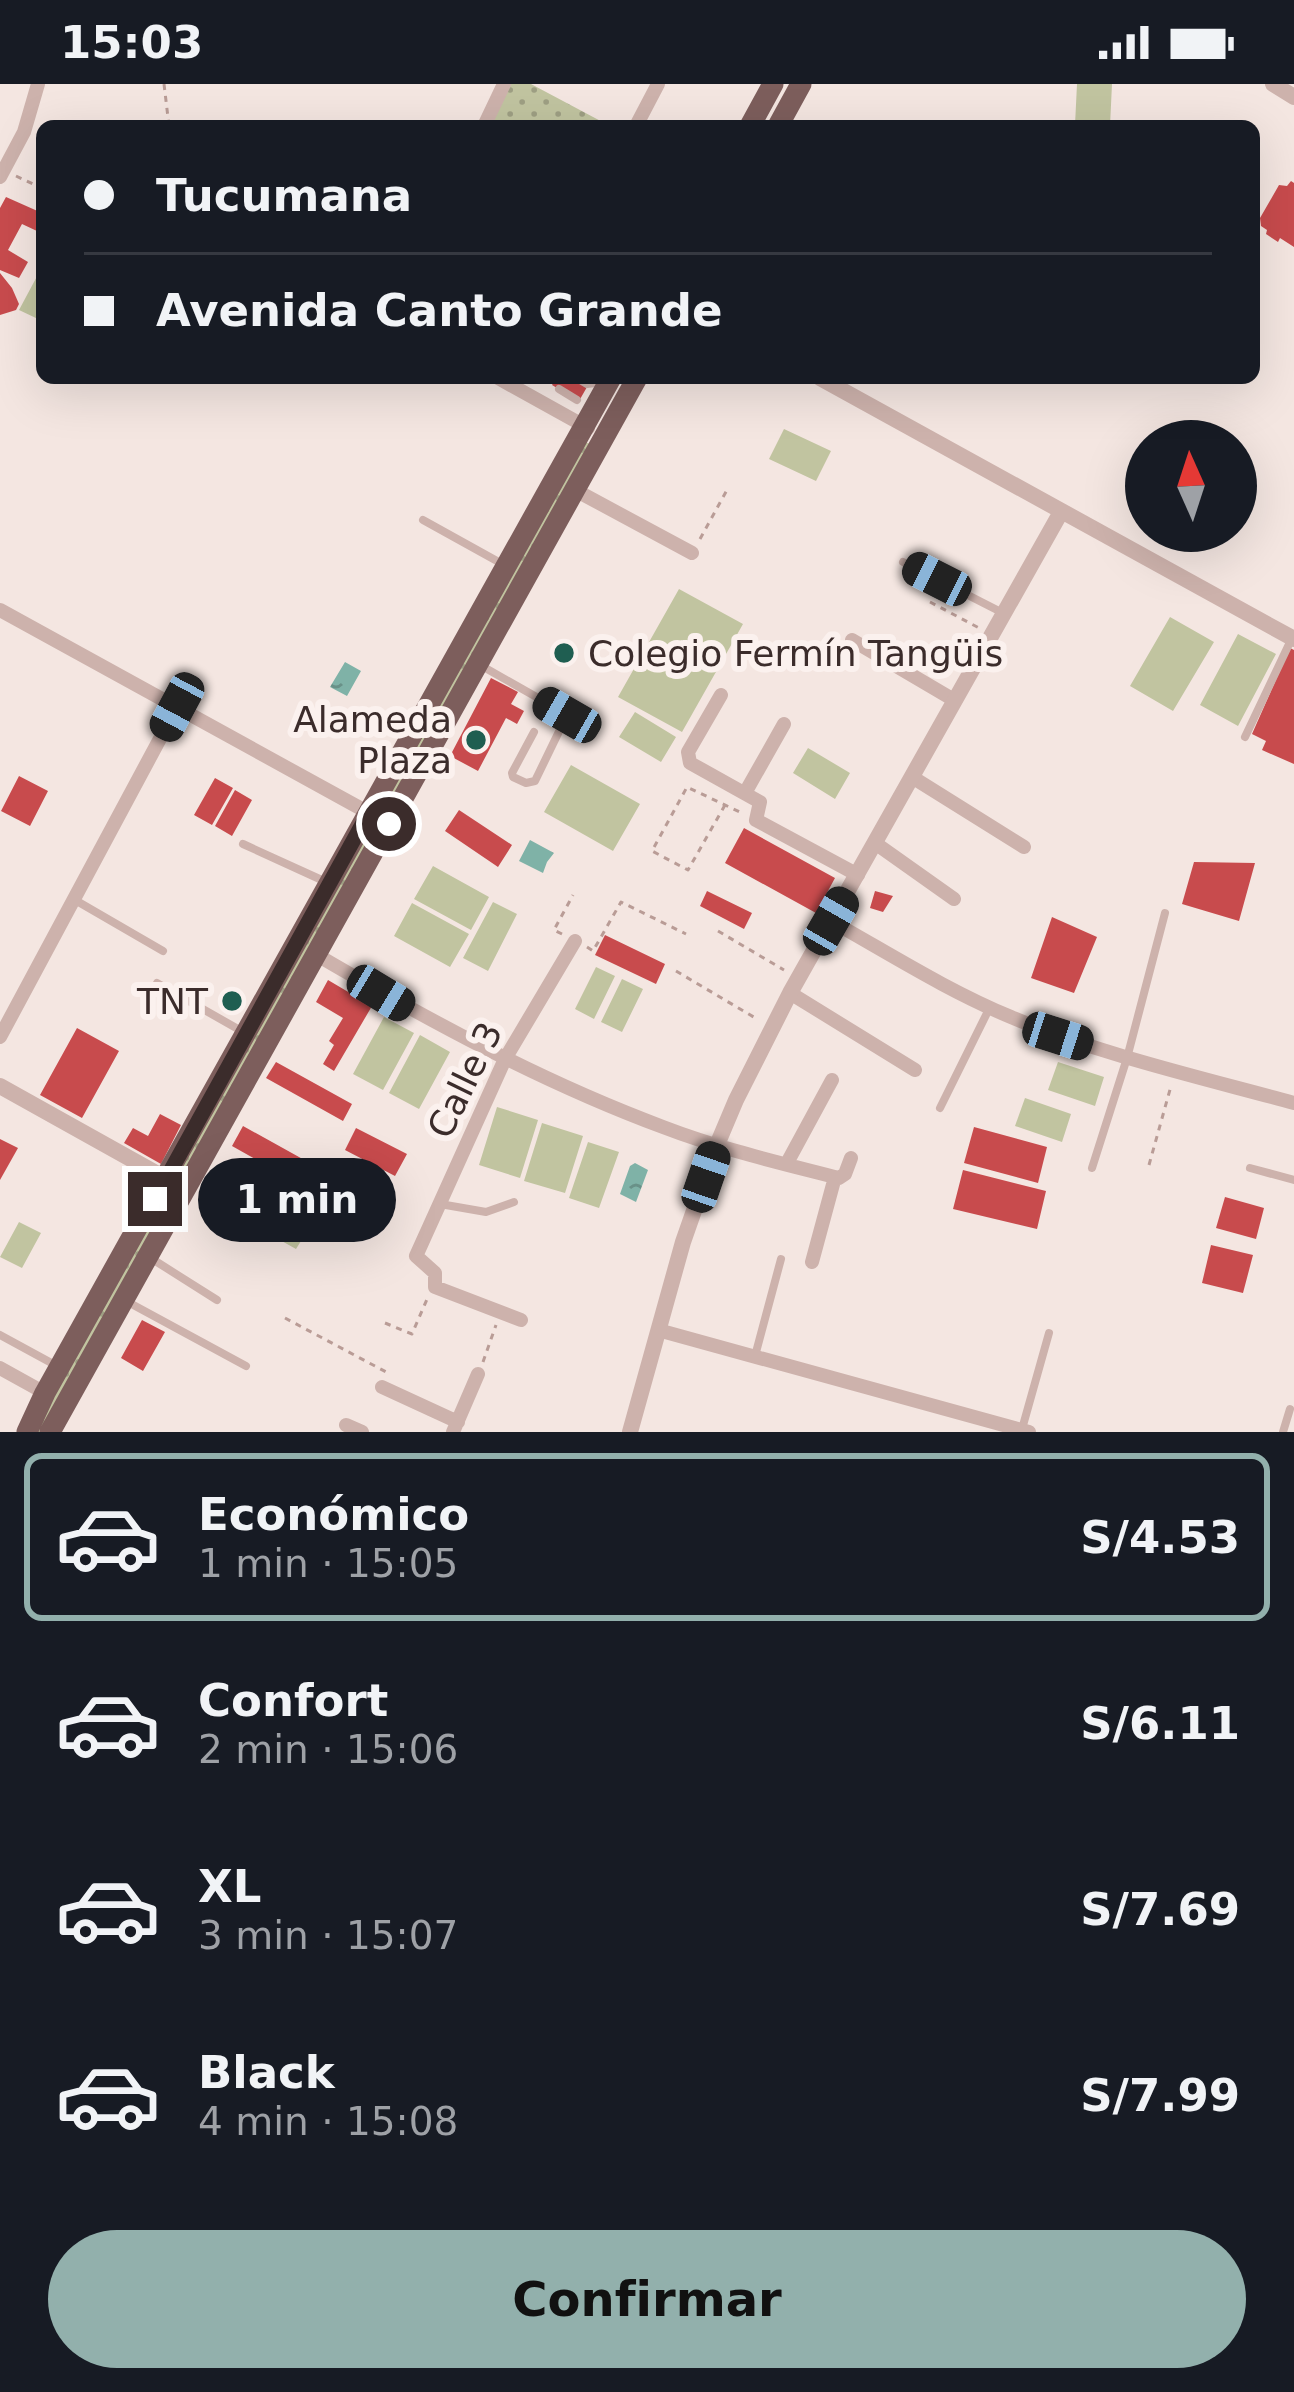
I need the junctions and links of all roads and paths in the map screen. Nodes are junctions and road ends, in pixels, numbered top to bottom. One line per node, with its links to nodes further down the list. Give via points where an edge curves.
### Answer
1 (38, 84): 14 (street)
2 (164, 84): 9 (path)
3 (504, 84): 10 (street)
4 (773, 84): 12 (main road)
5 (801, 84): 13 (main road)
6 (1276, 85): 8 (street)
7 (651, 86): 11 (street)
8 (1294, 97)
9 (168, 120)
10 (487, 120)
11 (638, 120)
12 (753, 120)
13 (781, 120)
14 (2, 174): 15 (path)
15 (36, 186)
16 (510, 384): 21 (street)
17 (597, 384): 21 (main road)
18 (631, 384): 21 (main road)
19 (831, 384): 24 (street)
20 (577, 400): 21 (lane, via 562,392)
21 (586, 427): 23 (main road); 28 (main road)
22 (728, 488): 26 (path)
23 (575, 490): 26 (street); 35 (main road)
24 (1061, 512): 31 (street); 33 (street)
25 (423, 520): 28 (lane)
26 (692, 553)
27 (903, 562): 31 (lane)
28 (507, 566): 47 (main road)
29 (930, 602): 32 (path)
30 (0, 610): 38 (street)
31 (1003, 614): 32 (street)
32 (991, 635): 37 (street)
33 (1293, 639): 43 (lane)
34 (852, 640): 37 (street)
35 (478, 664): 39 (lane); 47 (main road)
36 (721, 695): 45 (street, via 687,758)
37 (954, 700): 44 (street)
38 (177, 707): 47 (street); 55 (street)
39 (567, 715): 40 (lane); 42 (lane, via 535,781 526,784 512,773)
40 (584, 724)
41 (784, 724): 45 (street)
42 (534, 732)
43 (1245, 736)
44 (912, 777): 49 (street); 51 (street)
45 (745, 793): 48 (street, via 760,802)
46 (725, 805): 46 (path, via 687,787 652,851 688,871); 48 (path)
47 (378, 819): 53 (main road); 63 (main road)
48 (756, 820): 52 (street)
49 (875, 843): 52 (street); 56 (street)
50 (243, 844): 53 (lane)
51 (1024, 848)
52 (858, 875): 58 (street)
53 (330, 883): 69 (main road)
54 (572, 895): 61 (path, via 554,930)
55 (74, 899): 62 (lane); 70 (street)
56 (954, 899)
57 (1165, 913): 71 (lane)
58 (831, 921): 66 (street); 67 (street)
59 (718, 931): 66 (path)
60 (686, 934): 61 (path, via 621,902 593,951)
61 (575, 940): 72 (street, Calle 3)
62 (164, 951)
63 (317, 955): 72 (street); 87 (main road)
64 (676, 971): 68 (path)
65 (157, 983): 69 (lane)
66 (794, 986): 68 (street); 73 (street)
67 (990, 1007): 71 (street); 78 (lane)
68 (772, 1028): 79 (street)
69 (247, 1034): 87 (main road)
70 (0, 1037)
71 (1127, 1058): 74 (street); 83 (lane)
72 (505, 1060): 79 (street); 89 (street, Calle 3)
73 (915, 1070)
74 (1175, 1071): 77 (street); 82 (path)
75 (832, 1080): 81 (street)
76 (0, 1086): 87 (street)
77 (1294, 1103)
78 (940, 1108)
79 (717, 1145): 81 (street); 100 (street)
80 (851, 1158): 85 (street)
81 (787, 1163): 85 (street)
82 (1149, 1166)
83 (1092, 1168)
84 (1250, 1168): 86 (lane)
85 (835, 1177): 92 (street)
86 (1294, 1180)
87 (176, 1184): 90 (main road); 105 (main road)
88 (514, 1202): 89 (lane, via 486,1212)
89 (439, 1204): 93 (street, Calle 3, via 417,1250)
90 (148, 1257): 94 (main road); 95 (lane)
91 (781, 1258): 103 (lane)
92 (812, 1262)
93 (434, 1284): 96 (street); 99 (path, via 412,1334)
94 (124, 1300): 104 (lane); 113 (main road)
95 (217, 1300)
96 (501, 1312): 98 (street); 107 (path)
97 (285, 1318): 108 (path, via 388,1372)
98 (521, 1320)
99 (385, 1323)
100 (658, 1330): 103 (street); 117 (street)
101 (1049, 1333): 114 (lane)
102 (0, 1335): 105 (lane)
103 (754, 1356): 114 (street)
104 (246, 1366)
105 (60, 1367): 109 (main road)
106 (0, 1368): 109 (street)
107 (478, 1375): 112 (street)
108 (382, 1387): 112 (street)
109 (45, 1393): 115 (main road)
110 (1290, 1408): 118 (lane)
111 (346, 1425): 116 (street)
112 (455, 1427)
113 (53, 1430)
114 (1023, 1431)
115 (27, 1432)
116 (362, 1432)
117 (630, 1432)
118 (1283, 1432)

